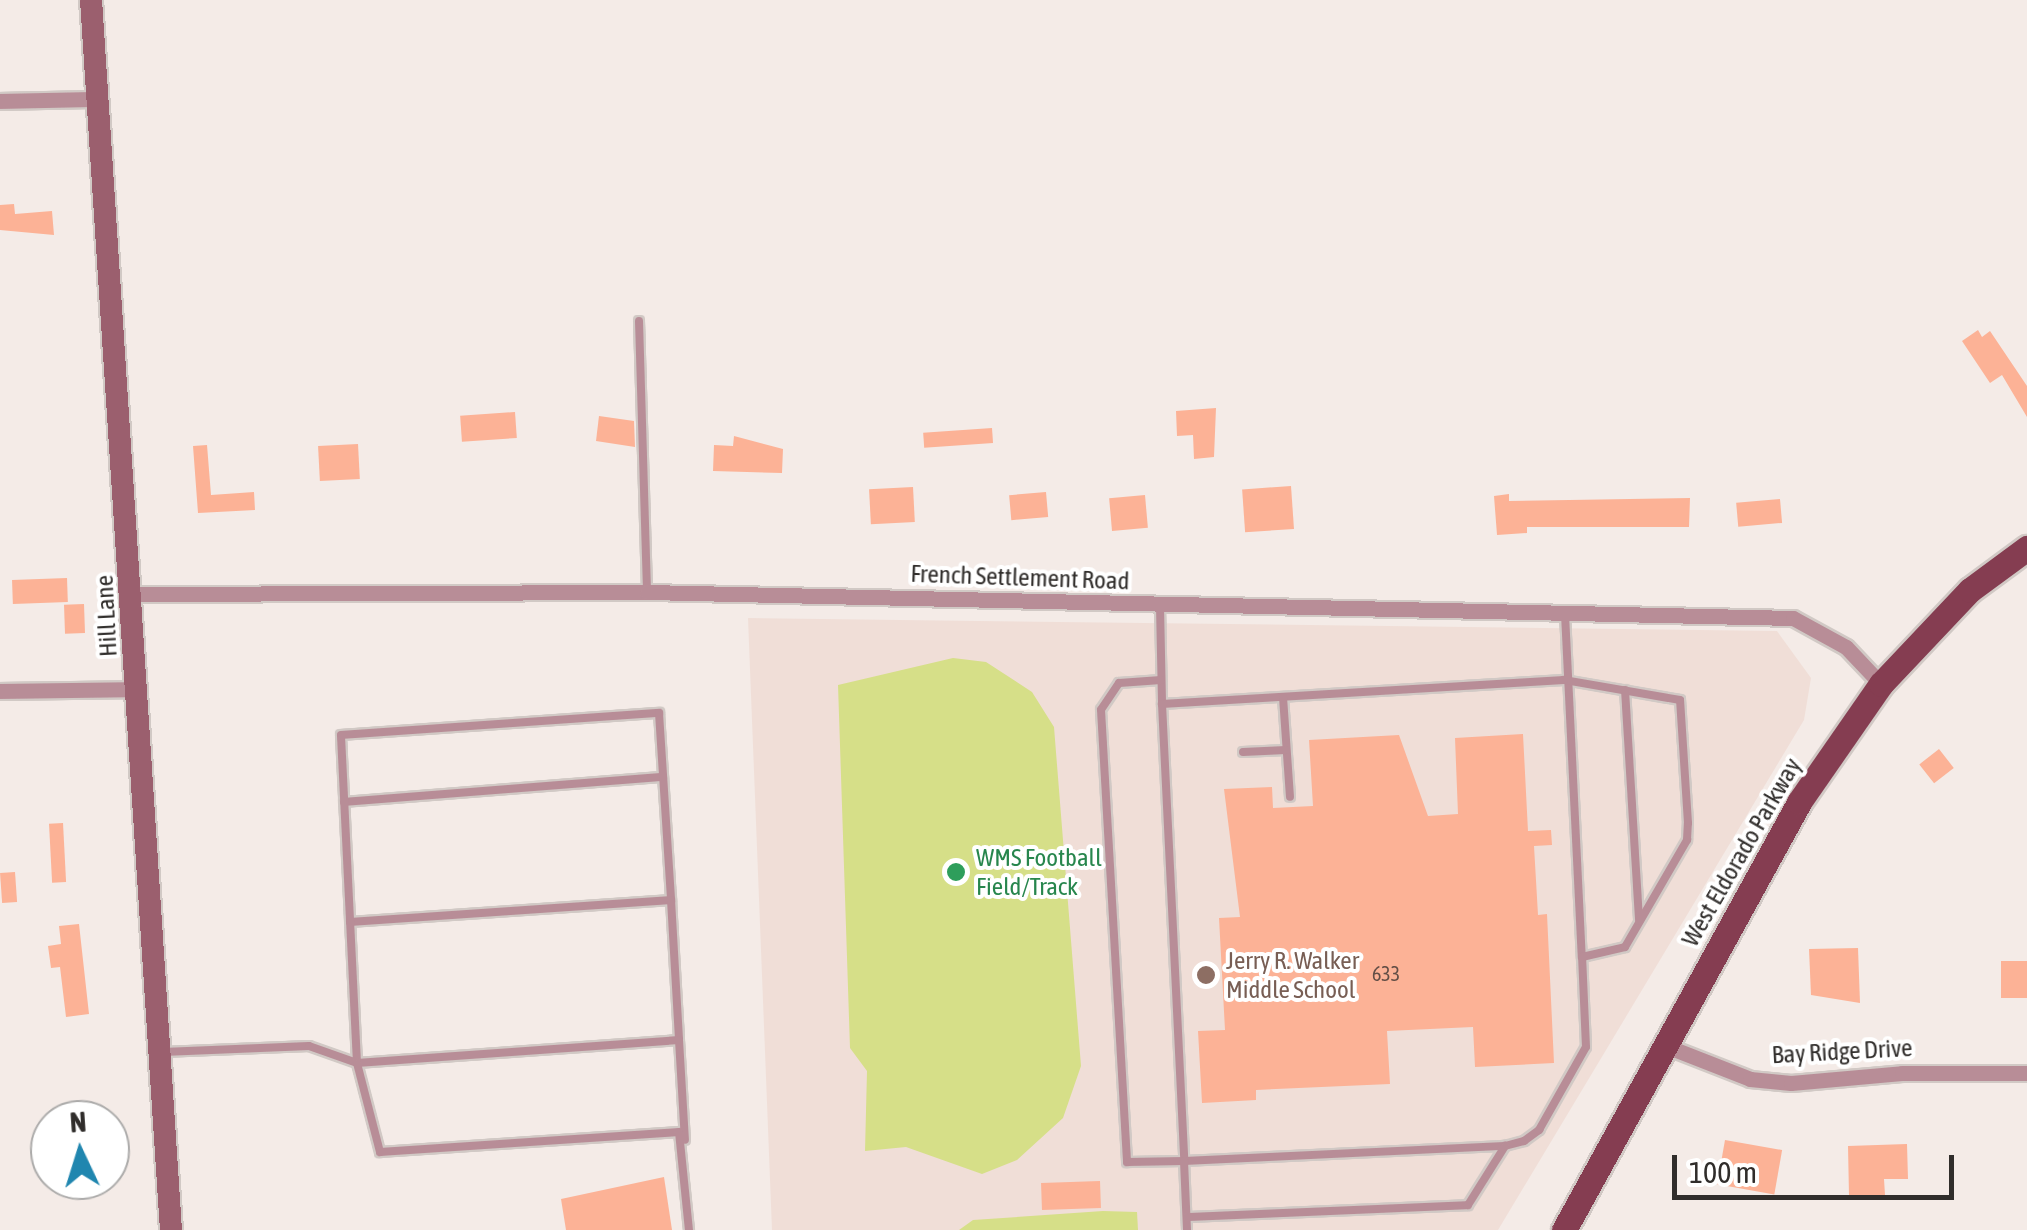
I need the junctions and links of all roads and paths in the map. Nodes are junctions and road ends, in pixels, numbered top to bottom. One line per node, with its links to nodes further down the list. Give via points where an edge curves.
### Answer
1 (91, 0): 2 (street, Hill Lane)
2 (98, 99): 3 (street); 7 (street, Hill Lane)
3 (0, 101)
4 (639, 321): 6 (lane)
5 (2027, 548): 12 (main road, West Eldorado Parkway, via 1970,590)
6 (648, 592): 7 (street, French Settlement Road); 8 (street, French Settlement Road)
7 (133, 594): 13 (street, Hill Lane)
8 (1160, 606): 9 (street, French Settlement Road); 10 (lane)
9 (1565, 614): 11 (lane); 12 (street, French Settlement Road, via 1792,618 1846,648)
10 (1161, 680): 17 (lane); 34 (lane, via 1118,683 1101,710 1127,1162)
11 (1564, 680): 14 (lane); 16 (lane); 26 (lane)
12 (1882, 684): 28 (main road, West Eldorado Parkway, via 1799,802)
13 (138, 690): 15 (street); 29 (street, Hill Lane)
14 (1626, 690): 25 (lane); 25 (lane, via 1680,700 1687,840)
15 (0, 691)
16 (1283, 697): 17 (lane); 18 (lane)
17 (1162, 704): 34 (lane)
18 (1286, 750): 19 (lane); 21 (lane)
19 (1242, 752)
20 (663, 776): 22 (lane); 22 (lane, via 659,712 341,736); 23 (lane)
21 (1290, 797)
22 (344, 802): 24 (lane)
23 (671, 900): 24 (lane); 27 (lane)
24 (350, 922): 30 (lane)
25 (1640, 922): 26 (lane, via 1626,947)
26 (1582, 957): 33 (lane, via 1586,1047 1539,1130)
27 (680, 1040): 30 (lane); 32 (lane)
28 (1666, 1046): 31 (street, Bay Ridge Drive, via 1750,1079 1791,1083 1902,1072); 39 (main road, West Eldorado Parkway)
29 (159, 1052): 30 (lane, via 309,1046); 36 (street, Hill Lane)
30 (356, 1063): 32 (lane, via 380,1152 679,1132)
31 (2027, 1074)
32 (685, 1140): 37 (lane)
33 (1505, 1146): 34 (lane); 35 (lane, via 1468,1205)
34 (1184, 1161): 35 (lane)
35 (1187, 1217): 38 (lane)
36 (171, 1230)
37 (689, 1230)
38 (1188, 1230)
39 (1564, 1230)

